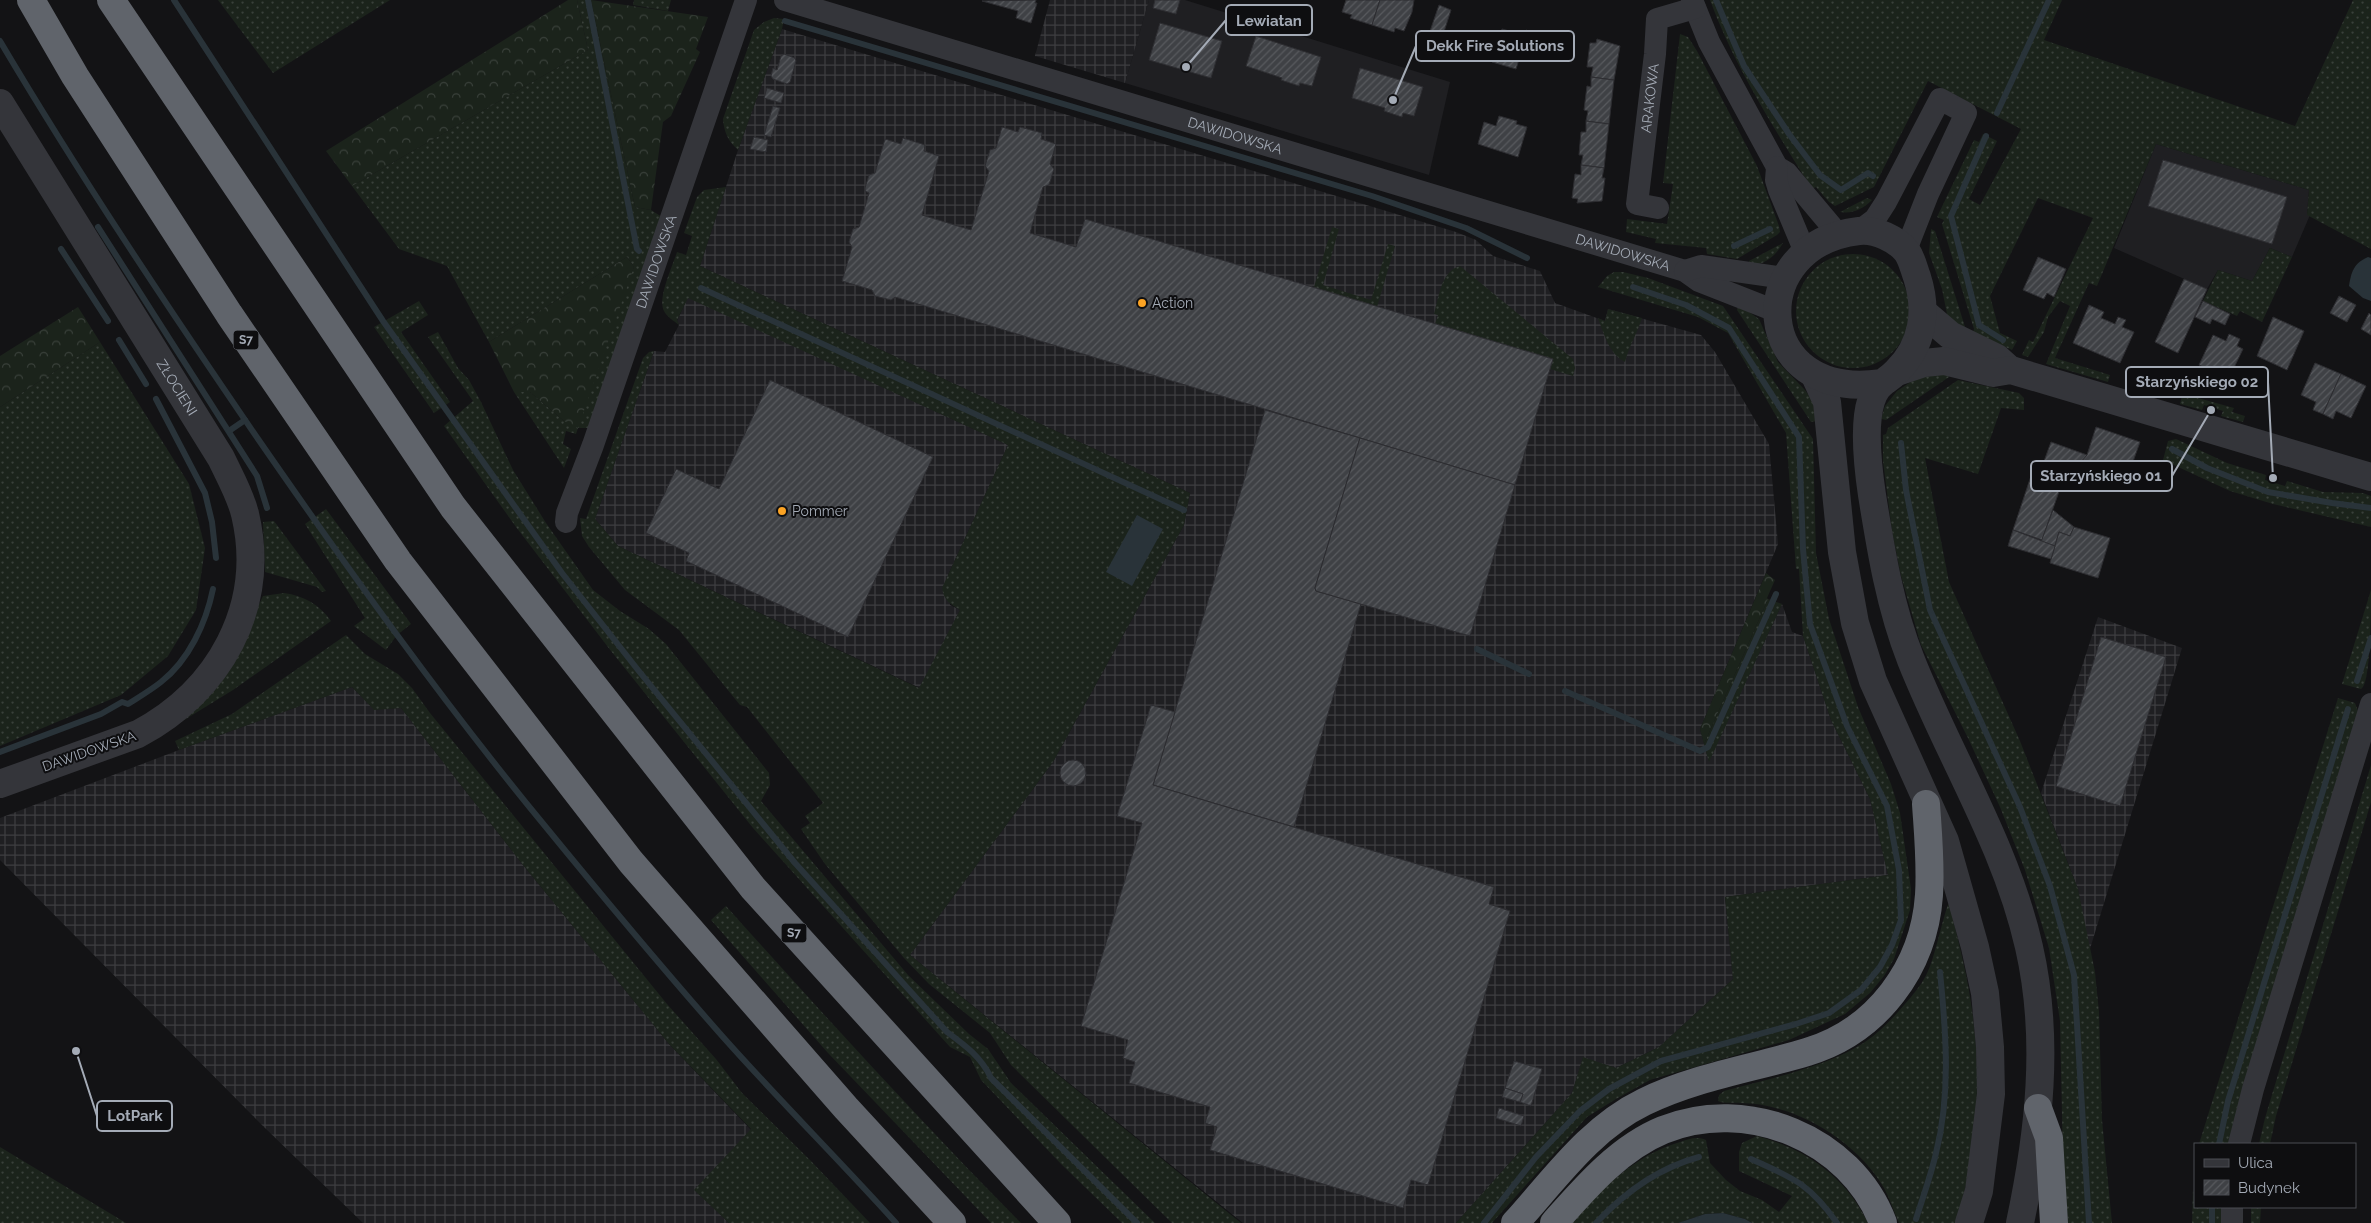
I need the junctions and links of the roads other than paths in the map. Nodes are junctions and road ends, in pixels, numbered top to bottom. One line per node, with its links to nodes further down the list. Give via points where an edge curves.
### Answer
1 (30, 0): 28 (highway, S7, via 228,314 398,562 632,862 846,1108)
2 (112, 0): 29 (highway, S7, via 453,507 753,888)
3 (746, 0): 20 (street, DAWIDOWSKA)
4 (785, 0): 12 (street, DAWIDOWSKA)
5 (1694, 4): 7 (street, via 1709,42); 8 (street, ARAKOWA, via 1657,19 1637,204)
6 (0, 103): 21 (street, ZŁOCIENI, via 191,409 236,489 245,514 249,544 246,598 235,635 216,670)
7 (1777, 167): 9 (street); 11 (street, via 1779,190)
8 (1658, 208)
9 (1849, 233): 10 (street, via 1883,236); 10 (street, via 1875,219 1940,99 1966,112); 11 (street)
10 (1906, 250): 15 (street, via 1921,290)
11 (1805, 252): 13 (street)
12 (1685, 270): 13 (street, DAWIDOWSKA, via 1701,266); 14 (street, DAWIDOWSKA, via 1699,281)
13 (1785, 278): 14 (street, via 1778,298)
14 (1778, 312): 17 (street, via 1784,343 1798,362)
15 (1924, 312): 16 (street, via 1950,335 1997,358); 18 (street, via 1916,342)
16 (2010, 370): 18 (street, via 1993,373 1938,361 1924,362); 19 (street)
17 (1815, 376): 18 (street, via 1853,385); 24 (street, via 1827,402 1842,552 1854,624 1874,681)
18 (1889, 377): 25 (street, via 1872,400 1868,425 1870,480 1883,562 1910,657 1969,784 2020,910 2030,950 2039,1024)
19 (2371, 477)
20 (566, 522)
21 (197, 691): 23 (street, DAWIDOWSKA, via 159,723 138,734)
22 (2371, 704): 26 (street)
23 (0, 784)
24 (1926, 804): 30 (highway, via 1930,860 1924,926 1910,964 1886,1003 1842,1038 1809,1052 1678,1089 1636,1107 1592,1138); 33 (street, via 1945,841 1985,993 1991,1094 1979,1191)
25 (2038, 1108): 34 (street, via 2032,1167); 35 (highway, via 2049,1138)
26 (2239, 1143)
27 (2232, 1208): 36 (street)
28 (952, 1223)
29 (1057, 1223)
30 (1515, 1223)
31 (1554, 1223): 32 (highway, via 1603,1171 1634,1146 1662,1130 1723,1117 1759,1121 1789,1131 1824,1149 1850,1170 1863,1186)
32 (1883, 1223)
33 (1969, 1223)
34 (2020, 1223)
35 (2054, 1223)
36 (2232, 1223)

